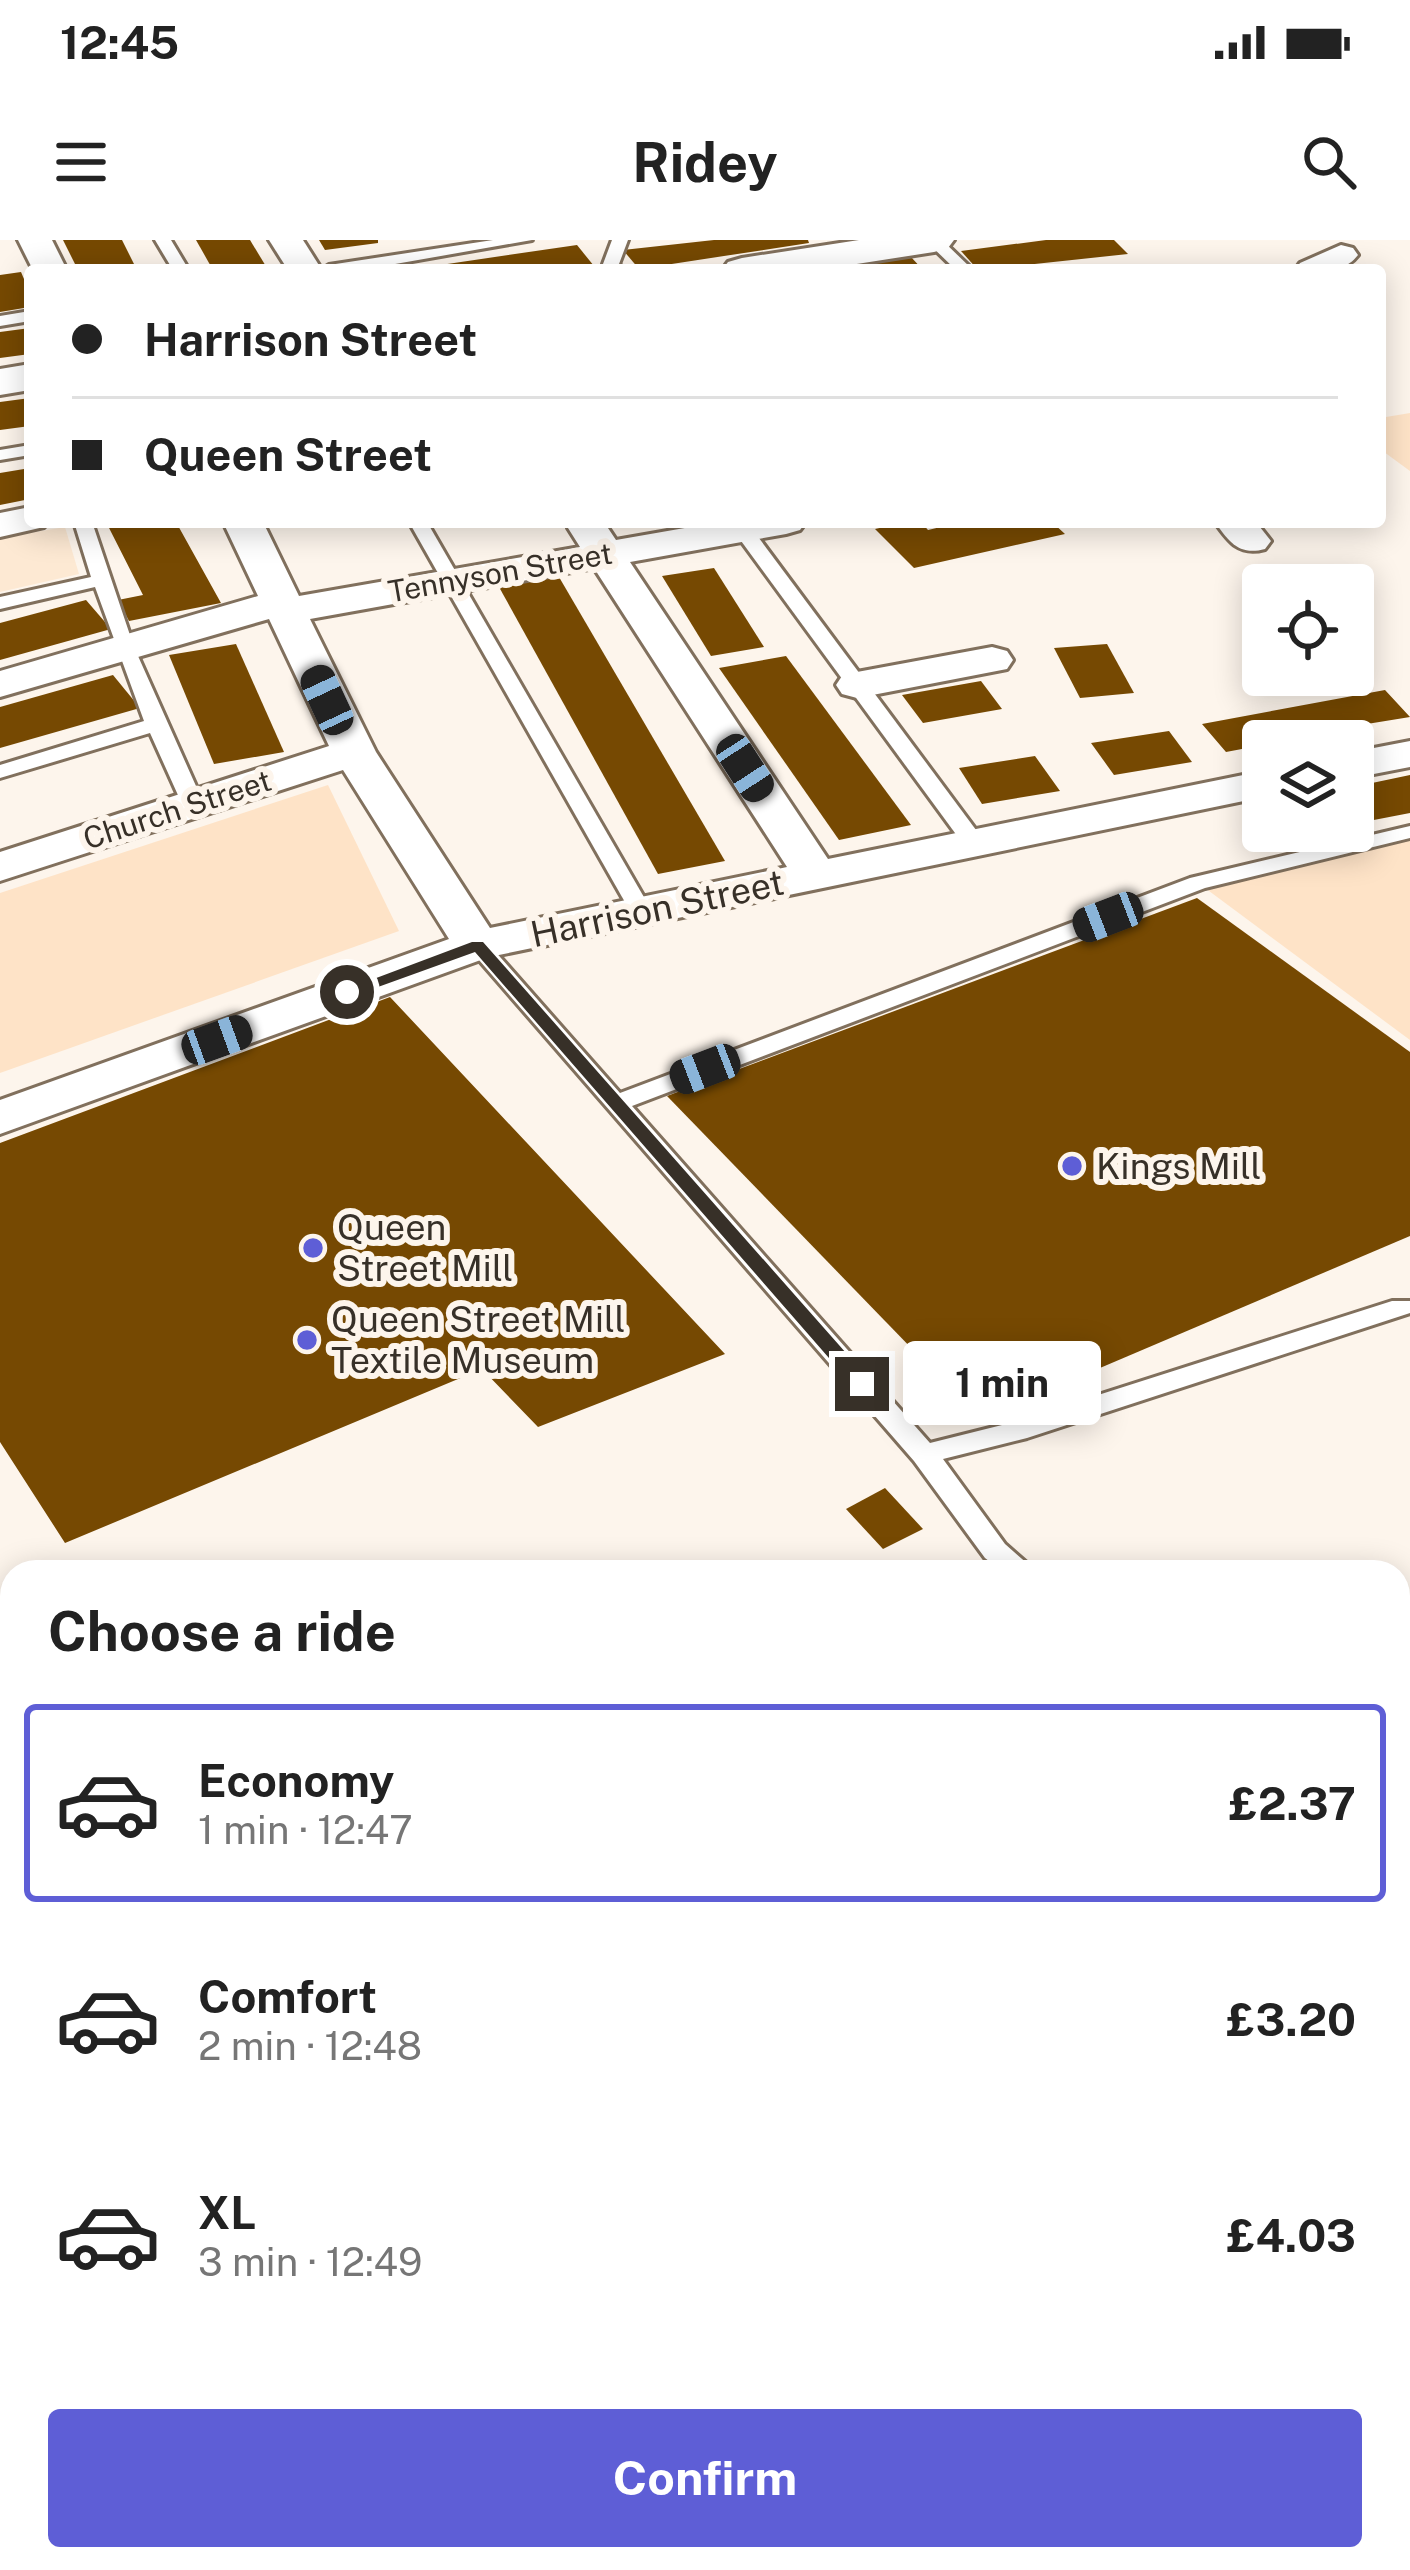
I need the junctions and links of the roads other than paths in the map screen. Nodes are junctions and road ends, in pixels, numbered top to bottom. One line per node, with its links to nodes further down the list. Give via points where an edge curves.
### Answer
1 (524, 240): 3 (lane)
2 (913, 242): 4 (street); 5 (lane)
3 (368, 264)
4 (808, 264)
5 (953, 264)
6 (85, 528): 12 (lane)
7 (246, 528): 15 (street)
8 (421, 528): 13 (lane)
9 (753, 528): 10 (street, Tennyson Street)
10 (742, 530): 11 (street, Tennyson Street); 19 (lane)
11 (594, 538): 13 (street, Tennyson Street); 30 (street)
12 (102, 580): 14 (lane); 16 (lane)
13 (451, 581): 15 (street, Tennyson Street); 31 (lane)
14 (0, 603)
15 (284, 606): 16 (street, Tennyson Street); 21 (street)
16 (124, 647): 18 (street, Tennyson Street); 20 (lane)
17 (992, 660): 19 (street)
18 (0, 684)
19 (857, 686): 28 (lane)
20 (156, 724): 24 (lane); 26 (lane)
21 (354, 752): 26 (street, Church Street); 32 (street)
22 (1410, 754): 23 (street)
23 (1374, 761)
24 (0, 772)
25 (1242, 788): 28 (street, Harrison Street)
26 (193, 804): 29 (street, Church Street)
27 (1410, 832): 33 (lane, via 1198,883)
28 (974, 843): 30 (street, Harrison Street)
29 (0, 867)
30 (815, 876): 31 (street, Harrison Street)
31 (641, 911): 32 (street, Harrison Street)
32 (478, 945): 33 (lane); 34 (street, Harrison Street)
33 (616, 1102): 36 (lane)
34 (0, 1118)
35 (1401, 1307): 36 (lane)
36 (924, 1454): 37 (lane)
37 (1007, 1560)

